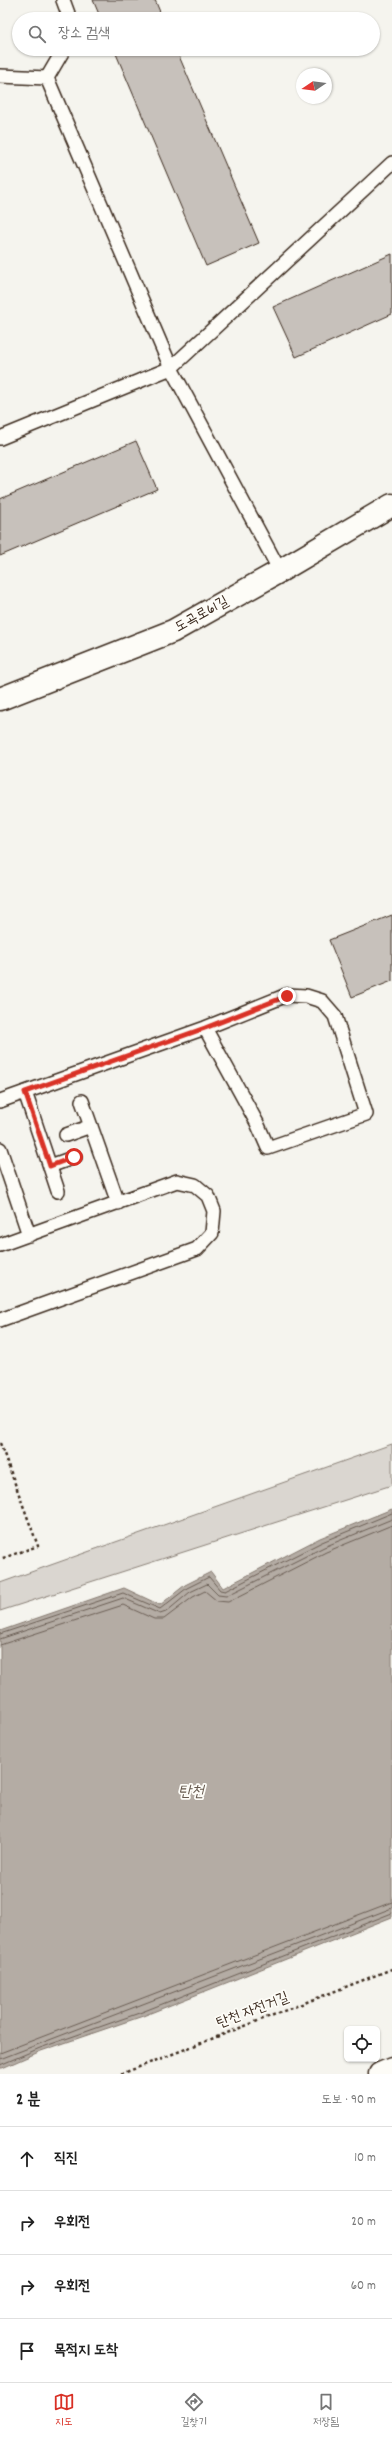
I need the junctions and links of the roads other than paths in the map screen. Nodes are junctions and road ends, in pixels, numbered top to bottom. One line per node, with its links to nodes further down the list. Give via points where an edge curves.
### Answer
1 (63, 0): 2 (lane)
2 (67, 12)
3 (60, 56): 5 (lane)
4 (0, 76): 5 (lane)
5 (47, 78): 7 (lane)
6 (392, 163): 7 (lane)
7 (171, 368): 8 (lane); 10 (lane)
8 (0, 438)
9 (392, 505): 10 (main road, 도곡로61길)
10 (280, 571): 11 (main road, 도곡로61길, via 174,631)
11 (0, 699)
12 (205, 1028): 12 (lane, via 268,1148 366,1114 335,1016 322,1001 306,996 287,996); 13 (lane)
13 (25, 1092): 14 (lane); 20 (lane)
14 (0, 1101)
15 (82, 1101): 16 (lane)
16 (91, 1126): 17 (lane); 22 (lane)
17 (66, 1135)
18 (1, 1156): 23 (lane)
19 (74, 1157): 20 (lane)
20 (50, 1166): 21 (lane)
21 (58, 1191)
22 (118, 1203): 23 (lane); 25 (lane, via 178,1181 195,1184 208,1196 214,1211 212,1233 197,1249)
23 (29, 1234): 24 (lane)
24 (0, 1245)
25 (0, 1320)
26 (392, 2069): 27 (main road)
27 (380, 2074)

